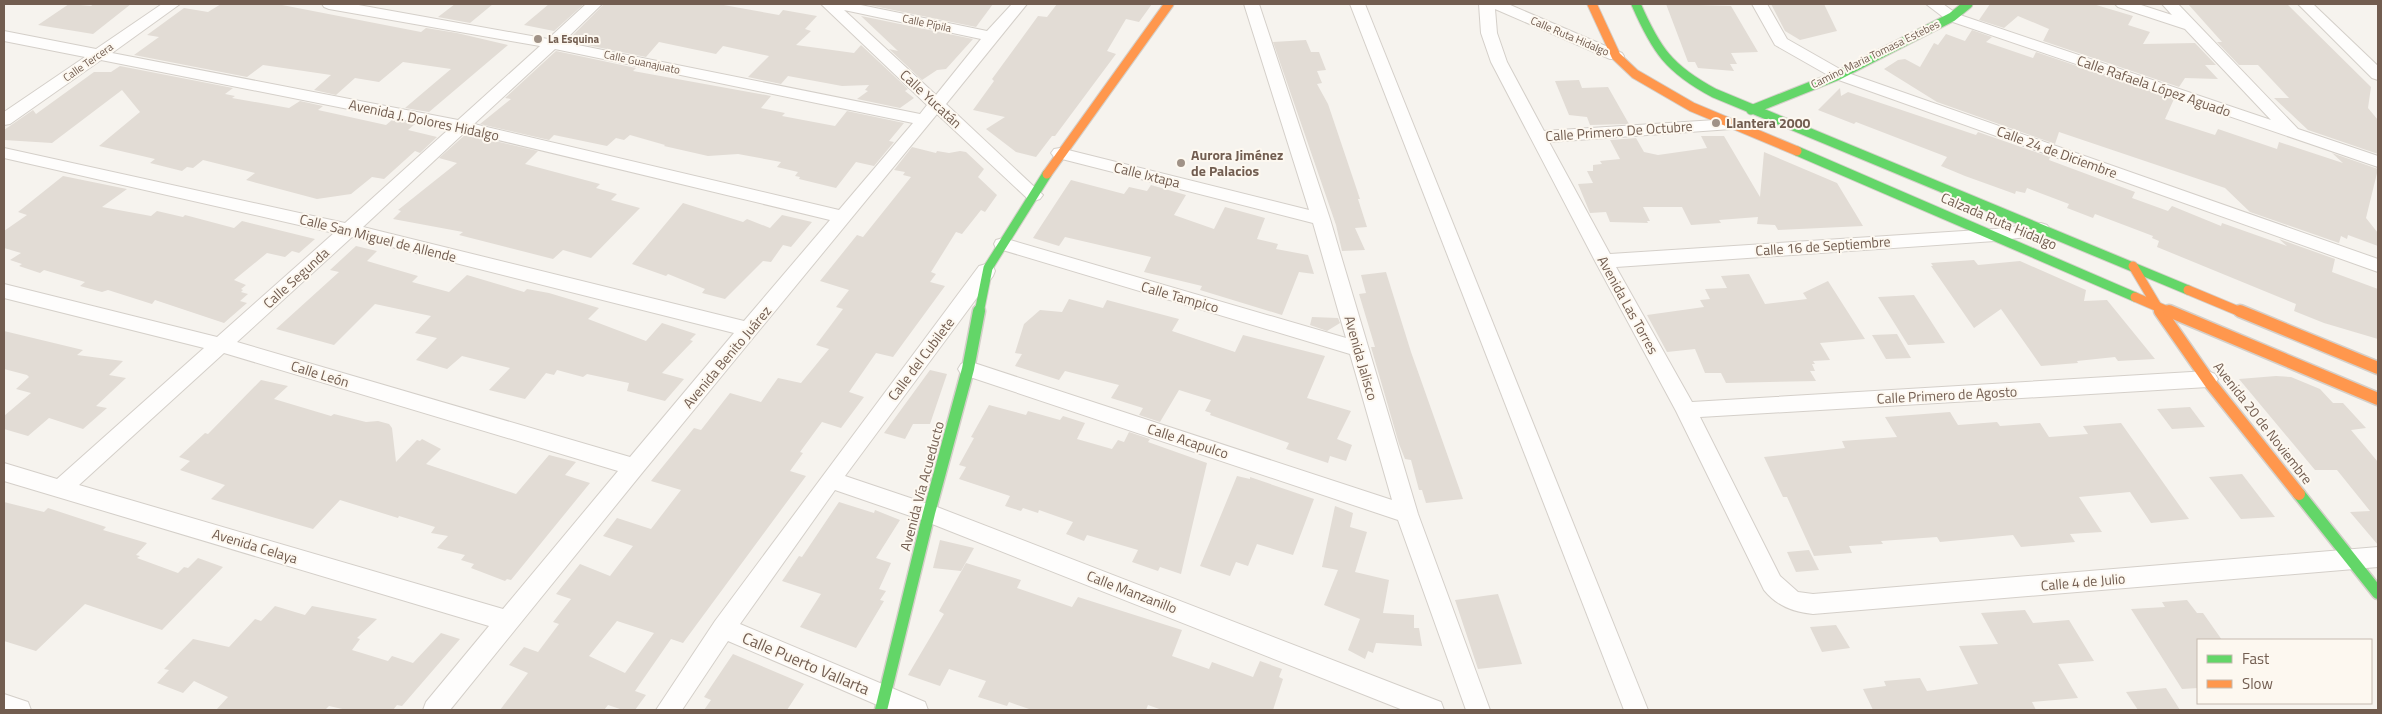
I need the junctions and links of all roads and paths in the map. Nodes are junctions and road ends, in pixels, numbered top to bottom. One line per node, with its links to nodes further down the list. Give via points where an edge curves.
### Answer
1 (172, 4): 25 (street, Calle Tercera)
2 (329, 4): 24 (street, Calle Guanajuato)
3 (595, 4): 24 (street, Calle Segunda)
4 (828, 4): 29 (street, Calle Yucatán)
5 (835, 4): 23 (street, Calle Pípila)
6 (1020, 4): 23 (street, Avenida Benito Juárez)
7 (1169, 4): 38 (main road, Calle del Cubilete)
8 (1251, 4): 42 (street, Avenida Jalisco)
9 (1357, 4): 83 (street)
10 (1486, 4): 36 (street, Avenida Las Torres, via 1489,33 1499,62)
11 (1496, 4): 26 (street, Calle Ruta Hidalgo)
12 (1592, 4): 26 (main road)
13 (1636, 4): 30 (main road, Calzada Ruta Hidalgo, via 1660,52 1677,70 1700,86)
14 (1760, 4): 27 (street, Calle 24 de Diciembre, via 1782,42)
15 (1934, 4): 20 (street, Calle Rafaela López Aguado)
16 (1968, 4): 20 (main road, Camino Maria Tomasa Estebes)
17 (2123, 4): 21 (street)
18 (2170, 4): 21 (street)
19 (2305, 4): 28 (street)
20 (1952, 17): 27 (main road, Camino Maria Tomasa Estebes); 35 (street, Calle Rafaela López Aguado)
21 (2190, 26): 35 (street)
22 (4, 36): 25 (street, Avenida J. Dolores Hidalgo)
23 (991, 36): 29 (street, Avenida Benito Juárez)
24 (552, 44): 32 (street, Calle Guanajuato); 34 (street, Calle Segunda)
25 (98, 55): 31 (street, Calle Tercera); 34 (street, Avenida J. Dolores Hidalgo)
26 (1616, 56): 33 (main road, Calzada Ruta Hidalgo, via 1656,88)
27 (1839, 75): 30 (main road, Camino Maria Tomasa Estebes); 50 (street, Calle 24 de Diciembre)
28 (2378, 75)
29 (937, 103): 32 (street, Avenida Benito Juárez); 40 (street, Calle Yucatán)
30 (1751, 110): 43 (main road, Calzada Ruta Hidalgo)
31 (4, 120)
32 (924, 120): 41 (street, Avenida Benito Juárez)
33 (1731, 124): 36 (street, Calle Primero De Octubre); 45 (main road, Calzada Ruta Hidalgo)
34 (461, 126): 41 (street, Avenida J. Dolores Hidalgo); 44 (street, Calle Segunda)
35 (2293, 133): 39 (street, Calle Rafaela López Aguado)
36 (1538, 137): 48 (street, Avenida Las Torres)
37 (4, 152): 44 (street, Calle San Miguel de Allende)
38 (1060, 153): 40 (main road, Calle del Cubilete); 42 (street, Calle Ixtapa)
39 (2378, 162)
40 (1034, 195): 46 (main road, Calle del Cubilete)
41 (842, 217): 55 (street, Avenida Benito Juárez)
42 (1321, 219): 57 (street, Avenida Jalisco)
43 (2041, 229): 45 (street, Calle 16 de Septiembre); 47 (main road, Calzada Ruta Hidalgo)
44 (350, 230): 55 (street, Calle San Miguel de Allende); 56 (street, Calle Segunda)
45 (1995, 235): 48 (street, Calle 16 de Septiembre); 52 (main road, Calzada Ruta Hidalgo)
46 (1003, 244): 51 (main road, Calle del Cubilete); 57 (street, Calle Tampico)
47 (2112, 258): 49 (main road, Calzada Ruta Hidalgo); 52 (main road, via 2108,268)
48 (1604, 261): 62 (street, Avenida Las Torres)
49 (2133, 266): 54 (main road, Avenida 20 de Noviembre); 58 (main road, Calzada Ruta Hidalgo)
50 (2378, 266)
51 (988, 268): 59 (main road, Avenida Vía Acueducto); 65 (street, Calle del Cubilete)
52 (2090, 277): 54 (main road, Calzada Ruta Hidalgo)
53 (4, 292): 56 (street, Calle León)
54 (2154, 305): 60 (main road, Avenida 20 de Noviembre); 61 (main road, Calzada Ruta Hidalgo)
55 (750, 330): 63 (street, Avenida Benito Juárez)
56 (222, 345): 63 (street, Calle León); 66 (street, Calle Segunda)
57 (1358, 349): 68 (street, Avenida Jalisco)
58 (2378, 368)
59 (968, 369): 67 (main road, Avenida Vía Acueducto); 68 (street, Calle Acapulco)
60 (2208, 380): 62 (street, Calle Primero de Agosto); 70 (main road, Avenida 20 de Noviembre)
61 (2378, 399)
62 (1686, 410): 72 (street, Avenida Las Torres, via 1772,583)
63 (634, 467): 73 (street, Avenida Benito Juárez)
64 (4, 472): 66 (street, Avenida Celaya)
65 (830, 480): 67 (street, Calle Manzanillo); 74 (street, Calle del Cubilete)
66 (60, 488): 73 (street, Avenida Celaya)
67 (929, 513): 75 (main road, Avenida Vía Acueducto); 81 (street, Calle Manzanillo)
68 (1407, 514): 82 (street, Avenida Jalisco)
69 (2378, 557): 70 (street, Calle 4 de Julio)
70 (2352, 559): 71 (main road, Avenida 20 de Noviembre); 72 (street, Calle 4 de Julio, via 1813,604)
71 (2378, 592)
72 (1788, 599)
73 (507, 621): 78 (street, Avenida Benito Juárez)
74 (723, 628): 75 (street, Calle Puerto Vallarta); 79 (street, Calle del Cubilete)
75 (883, 704): 80 (street, Calle Puerto Vallarta)
76 (4, 705): 77 (street)
77 (19, 710)
78 (435, 710)
79 (668, 710)
80 (916, 710)
81 (1432, 710)
82 (1478, 710)
83 (1636, 710)

